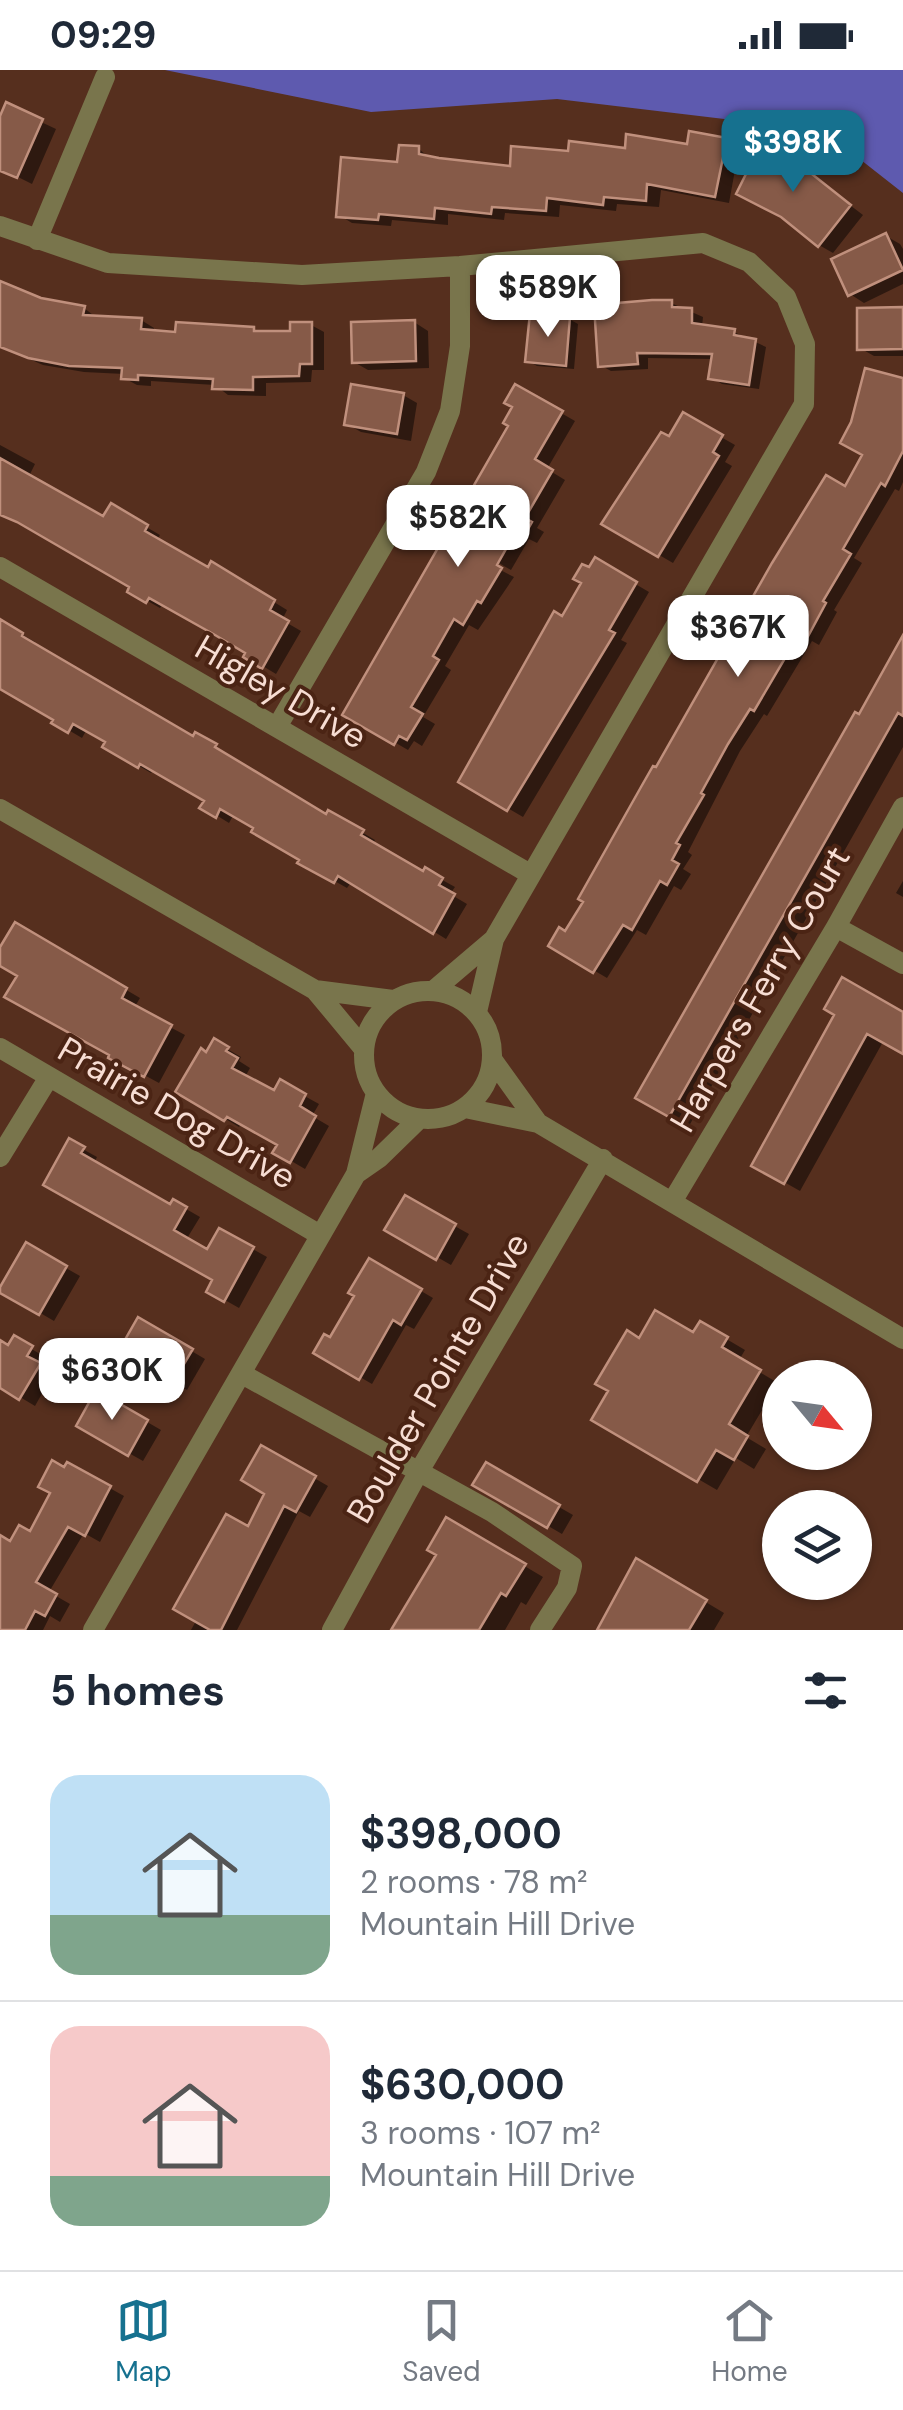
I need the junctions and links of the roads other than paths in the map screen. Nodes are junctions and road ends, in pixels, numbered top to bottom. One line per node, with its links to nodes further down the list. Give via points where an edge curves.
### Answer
1 (105, 77): 3 (street)
2 (0, 226): 3 (street)
3 (37, 240): 4 (street, via 108,263 212,271 302,275)
4 (460, 266): 6 (street, via 460,346 450,411 426,472); 9 (street, via 703,243 748,262 786,297 805,344 804,404)
5 (0, 566): 6 (street, Higley Drive)
6 (278, 726): 9 (street, Higley Drive)
7 (903, 807): 10 (street, Harpers Ferry Court)
8 (0, 810): 13 (street)
9 (530, 874): 11 (street)
10 (836, 927): 12 (street); 28 (street, Harpers Ferry Court)
11 (494, 940): 14 (street); 16 (street)
12 (903, 964)
13 (315, 990): 15 (street); 18 (street)
14 (434, 990): 15 (street); 16 (street)
15 (393, 1000): 18 (street, via 378,1013)
16 (477, 1012): 19 (street)
17 (0, 1048): 20 (street, Prairie Dog Drive)
18 (364, 1049): 21 (street)
19 (492, 1059): 22 (street, via 479,1095); 24 (street)
20 (48, 1076): 25 (street); 29 (street, Prairie Dog Drive)
21 (376, 1093): 23 (street); 27 (street)
22 (465, 1108): 23 (street); 24 (street)
23 (419, 1119): 27 (street)
24 (538, 1123): 26 (street)
25 (0, 1157)
26 (603, 1160): 28 (street); 32 (street, Boulder Pointe Drive)
27 (356, 1174): 29 (street)
28 (672, 1202): 30 (street)
29 (320, 1234): 31 (street)
30 (903, 1338)
31 (242, 1374): 32 (street); 33 (street)
32 (418, 1474): 34 (street, Boulder Pointe Drive); 35 (street, via 492,1512 572,1566 567,1588)
33 (93, 1630)
34 (332, 1630)
35 (540, 1630)

